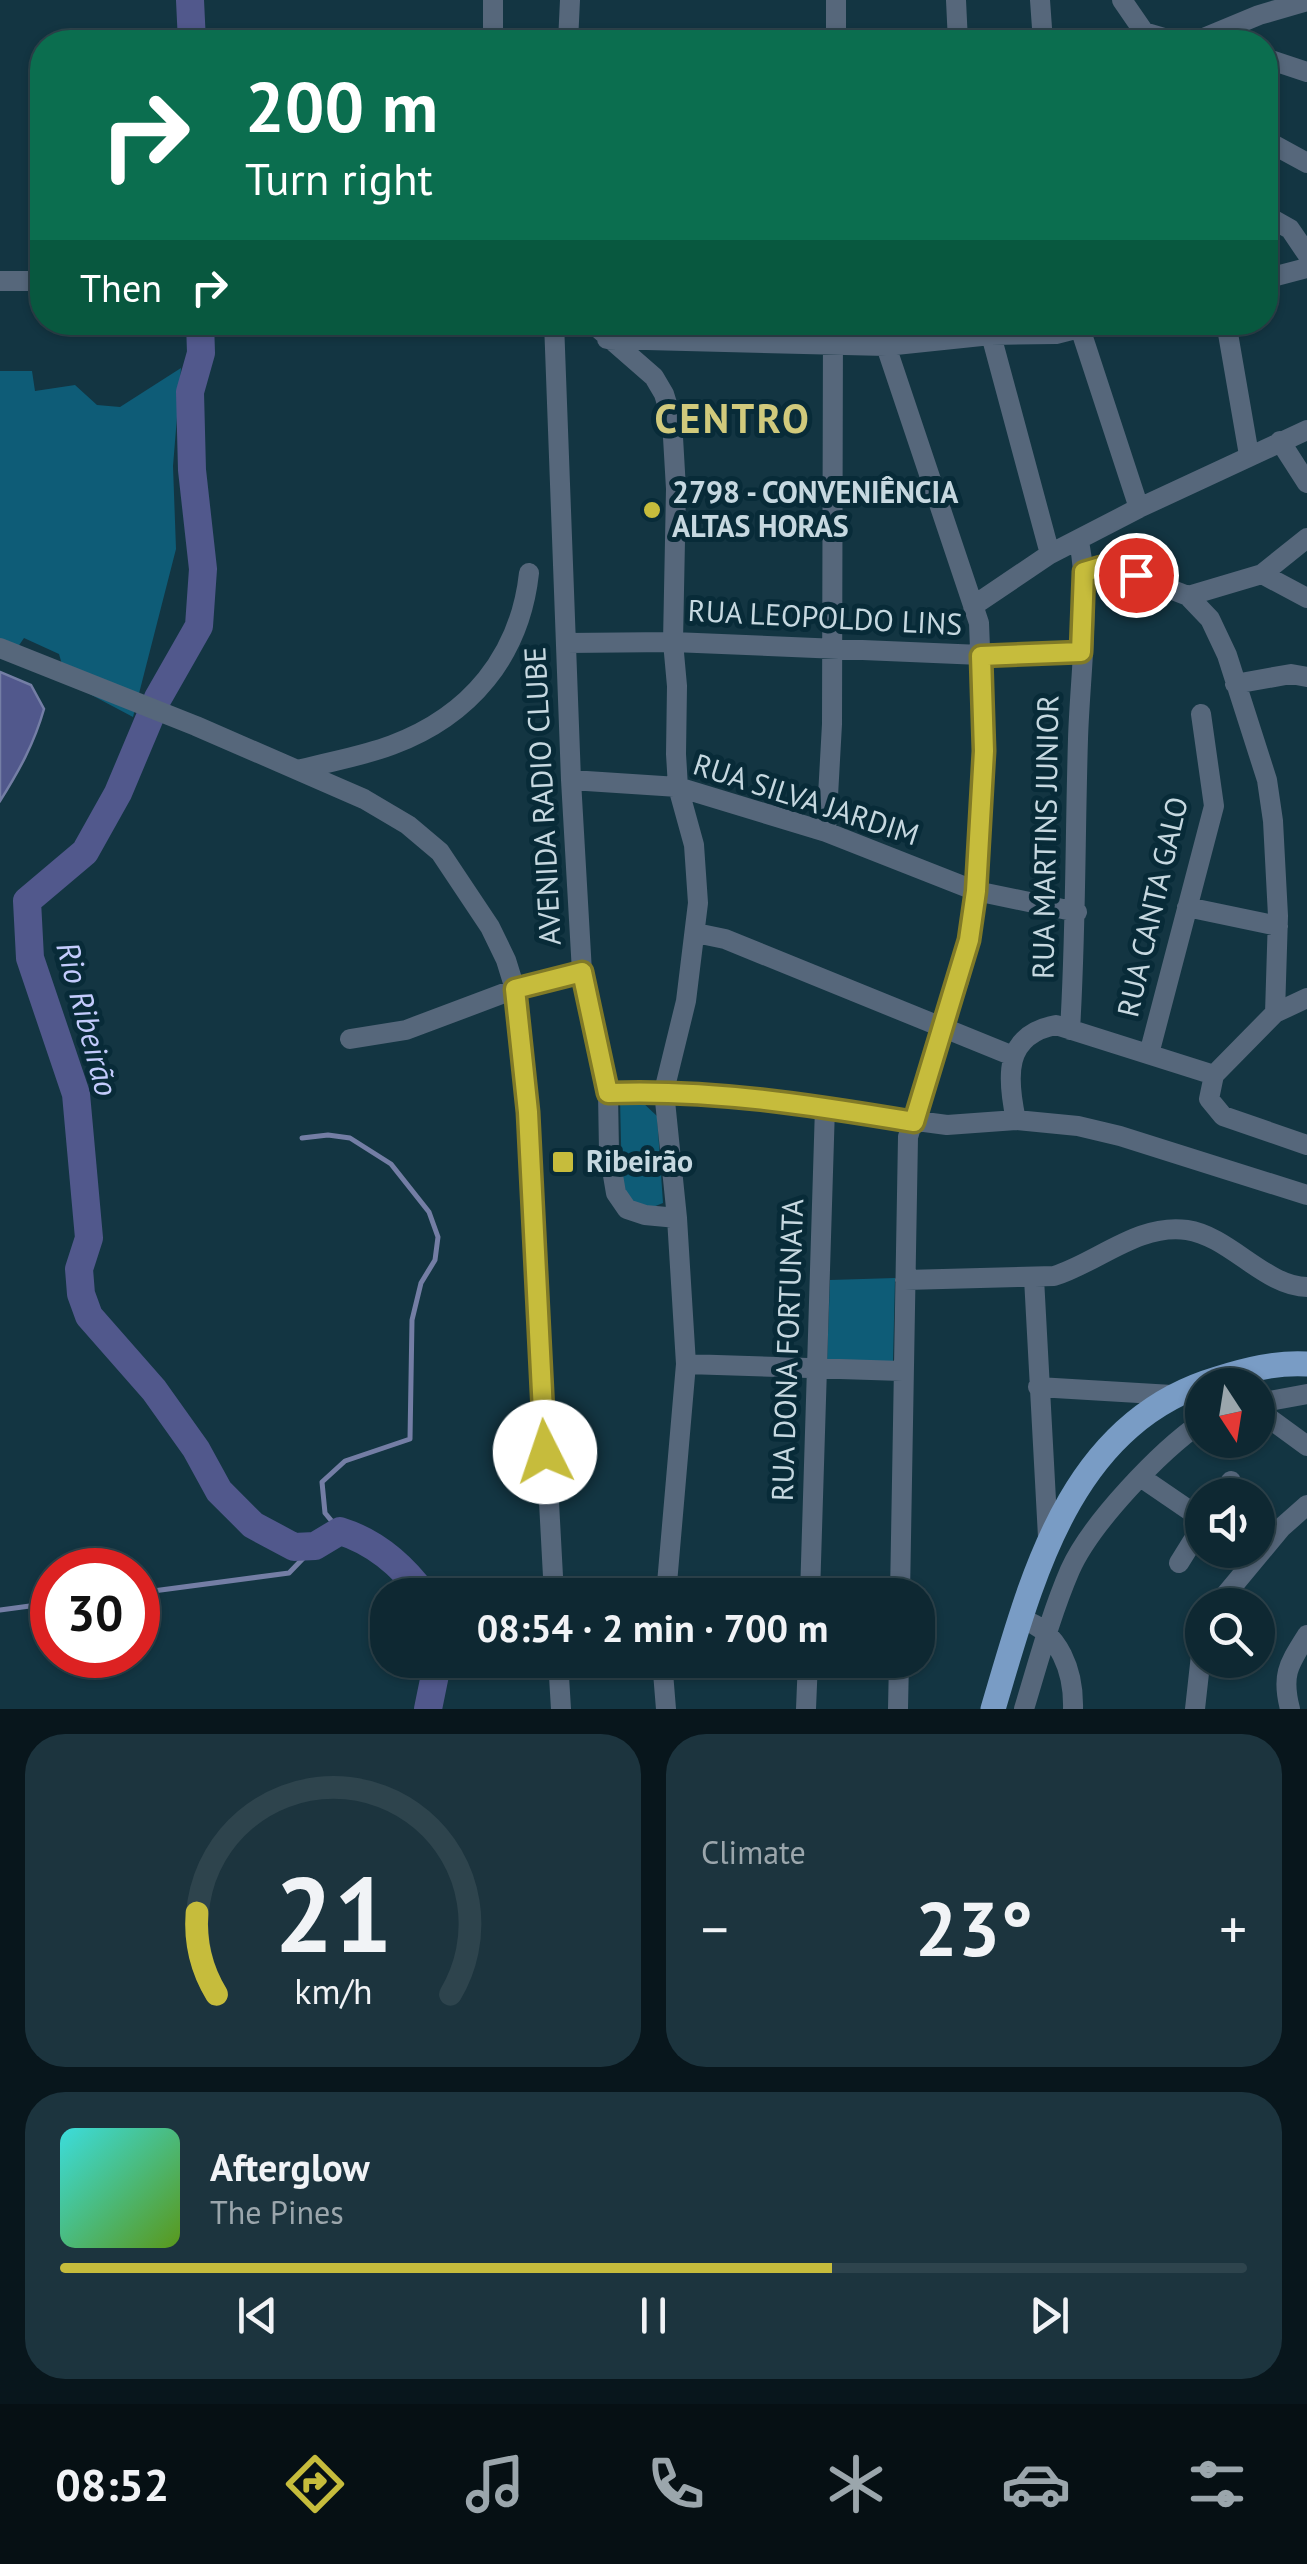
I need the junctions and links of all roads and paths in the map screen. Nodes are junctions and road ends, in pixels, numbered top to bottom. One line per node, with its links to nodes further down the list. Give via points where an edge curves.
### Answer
1 (493, 0): 8 (street)
2 (570, 0): 9 (street)
3 (836, 0): 10 (street)
4 (956, 0): 11 (street)
5 (1040, 0): 12 (street)
6 (1122, 0): 13 (street)
7 (1307, 1): 14 (street)
8 (494, 30)
9 (569, 30)
10 (836, 30)
11 (957, 30)
12 (1042, 30)
13 (1139, 30)
14 (1223, 30)
15 (1278, 62): 16 (street)
16 (1307, 72)
17 (1278, 147): 18 (street)
18 (1307, 163)
19 (1278, 222): 20 (street)
20 (1307, 254)
21 (1307, 268): 22 (street)
22 (1278, 276)
23 (0, 282): 24 (street)
24 (30, 282)
25 (554, 335): 50 (street, AVENIDA RADIO CLUBE)
26 (603, 335): 33 (street)
27 (758, 335): 33 (street)
28 (833, 335): 51 (street)
29 (841, 335): 34 (street)
30 (991, 335): 34 (street); 42 (street)
31 (1082, 335): 39 (street)
32 (1228, 335): 37 (street)
33 (607, 339): 49 (street, via 654,378 672,420)
34 (886, 346): 48 (street)
35 (1307, 430): 36 (street)
36 (1280, 441): 37 (street); 38 (street)
37 (1249, 455): 39 (street)
38 (1307, 483)
39 (1139, 508): 41 (street)
40 (1307, 538): 45 (street)
41 (1078, 541): 42 (street); 43 (street, RUA MARTINS JUNIOR)
42 (1050, 554): 48 (street)
43 (1084, 572): 46 (street, via 1116,568); 53 (street, RUA MARTINS JUNIOR)
44 (529, 574): 58 (street, via 519,628 480,688 418,733)
45 (1262, 574): 46 (street); 47 (street)
46 (1188, 596): 56 (street, via 1210,620)
47 (1307, 598)
48 (973, 606): 54 (street)
49 (673, 642): 50 (street, RUA LEOPOLDO LINS); 51 (street, RUA LEOPOLDO LINS); 60 (street)
50 (566, 643): 59 (street, AVENIDA RADIO CLUBE)
51 (832, 646): 54 (street, RUA LEOPOLDO LINS); 61 (street)
52 (0, 648): 58 (street)
53 (1081, 652): 54 (street, RUA LEOPOLDO LINS); 64 (street, RUA MARTINS JUNIOR)
54 (981, 656): 62 (street, via 984,751)
55 (1307, 677): 56 (street)
56 (1236, 684): 65 (street, via 1267,780)
57 (1201, 714): 63 (street, RUA CANTA GALO, via 1214,806)
58 (302, 769): 68 (street, via 364,798 440,852 490,926)
59 (571, 780): 60 (street, RUA SILVA JARDIM); 67 (street, AVENIDA RADIO CLUBE)
60 (678, 787): 61 (street, RUA SILVA JARDIM); 66 (street, via 698,877)
61 (826, 832): 62 (street, RUA SILVA JARDIM)
62 (976, 891): 64 (street, RUA SILVA JARDIM); 71 (street, via 959,981)
63 (1187, 908): 65 (street); 74 (street, RUA CANTA GALO)
64 (1077, 912): 72 (street, RUA MARTINS JUNIOR)
65 (1278, 926): 70 (street)
66 (696, 933): 71 (street); 77 (street)
67 (582, 972): 68 (street); 78 (street, AVENIDA RADIO CLUBE)
68 (515, 989): 73 (street, via 430,1022); 105 (street, via 528,1112)
69 (1307, 998): 70 (street)
70 (1275, 1012): 76 (street)
71 (942, 1025): 75 (street); 81 (street)
72 (1070, 1030): 74 (street); 75 (street, via 1041,1028)
73 (350, 1039)
74 (1149, 1054): 76 (street)
75 (1013, 1056): 80 (street)
76 (1214, 1074): 82 (street, via 1209,1099 1222,1116)
77 (664, 1091): 78 (street); 79 (street); 84 (street)
78 (608, 1093): 84 (street, AVENIDA RADIO CLUBE, via 616,1193 627,1209)
79 (825, 1107): 81 (street); 90 (street, RUA DONA FORTUNATA)
80 (1016, 1120): 81 (street); 83 (street, via 1120,1136)
81 (914, 1122): 86 (street, via 905,1166)
82 (1307, 1145)
83 (1307, 1195)
84 (677, 1218): 88 (street)
85 (1034, 1278): 86 (street); 87 (street, via 1071,1270 1118,1244 1186,1230); 92 (street)
86 (905, 1280): 91 (street)
87 (1307, 1287)
88 (686, 1364): 90 (street); 106 (street)
89 (1307, 1364): 93 (main road, via 1250,1369)
90 (819, 1369): 91 (street); 107 (street, RUA DONA FORTUNATA)
91 (902, 1371): 108 (street)
92 (1038, 1387): 93 (street); 102 (street)
93 (1172, 1395): 102 (main road, via 1100,1456)
94 (1304, 1398): 95 (street)
95 (1275, 1403)
96 (1275, 1420): 98 (street)
97 (1185, 1434): 99 (street)
98 (1307, 1446)
99 (1142, 1478): 101 (street); 111 (street, via 1070,1568)
100 (1307, 1504): 109 (street)
101 (1185, 1510)
102 (1048, 1538): 110 (main road)
103 (1185, 1552): 104 (street)
104 (1179, 1563)
105 (553, 1578)
106 (667, 1578)
107 (811, 1578)
108 (900, 1578)
109 (1231, 1588)
110 (1022, 1619): 111 (street); 122 (main road)
111 (1047, 1636): 123 (street); 124 (street, via 1070,1667)
112 (1307, 1636): 126 (street, via 1288,1666)
113 (559, 1678): 118 (street)
114 (663, 1678): 119 (street)
115 (807, 1678): 120 (street)
116 (899, 1678): 121 (street)
117 (1198, 1678): 125 (street)
118 (561, 1709)
119 (666, 1709)
120 (806, 1709)
121 (898, 1709)
122 (993, 1709)
123 (1024, 1709)
124 (1073, 1709)
125 (1195, 1709)
126 (1290, 1709)

